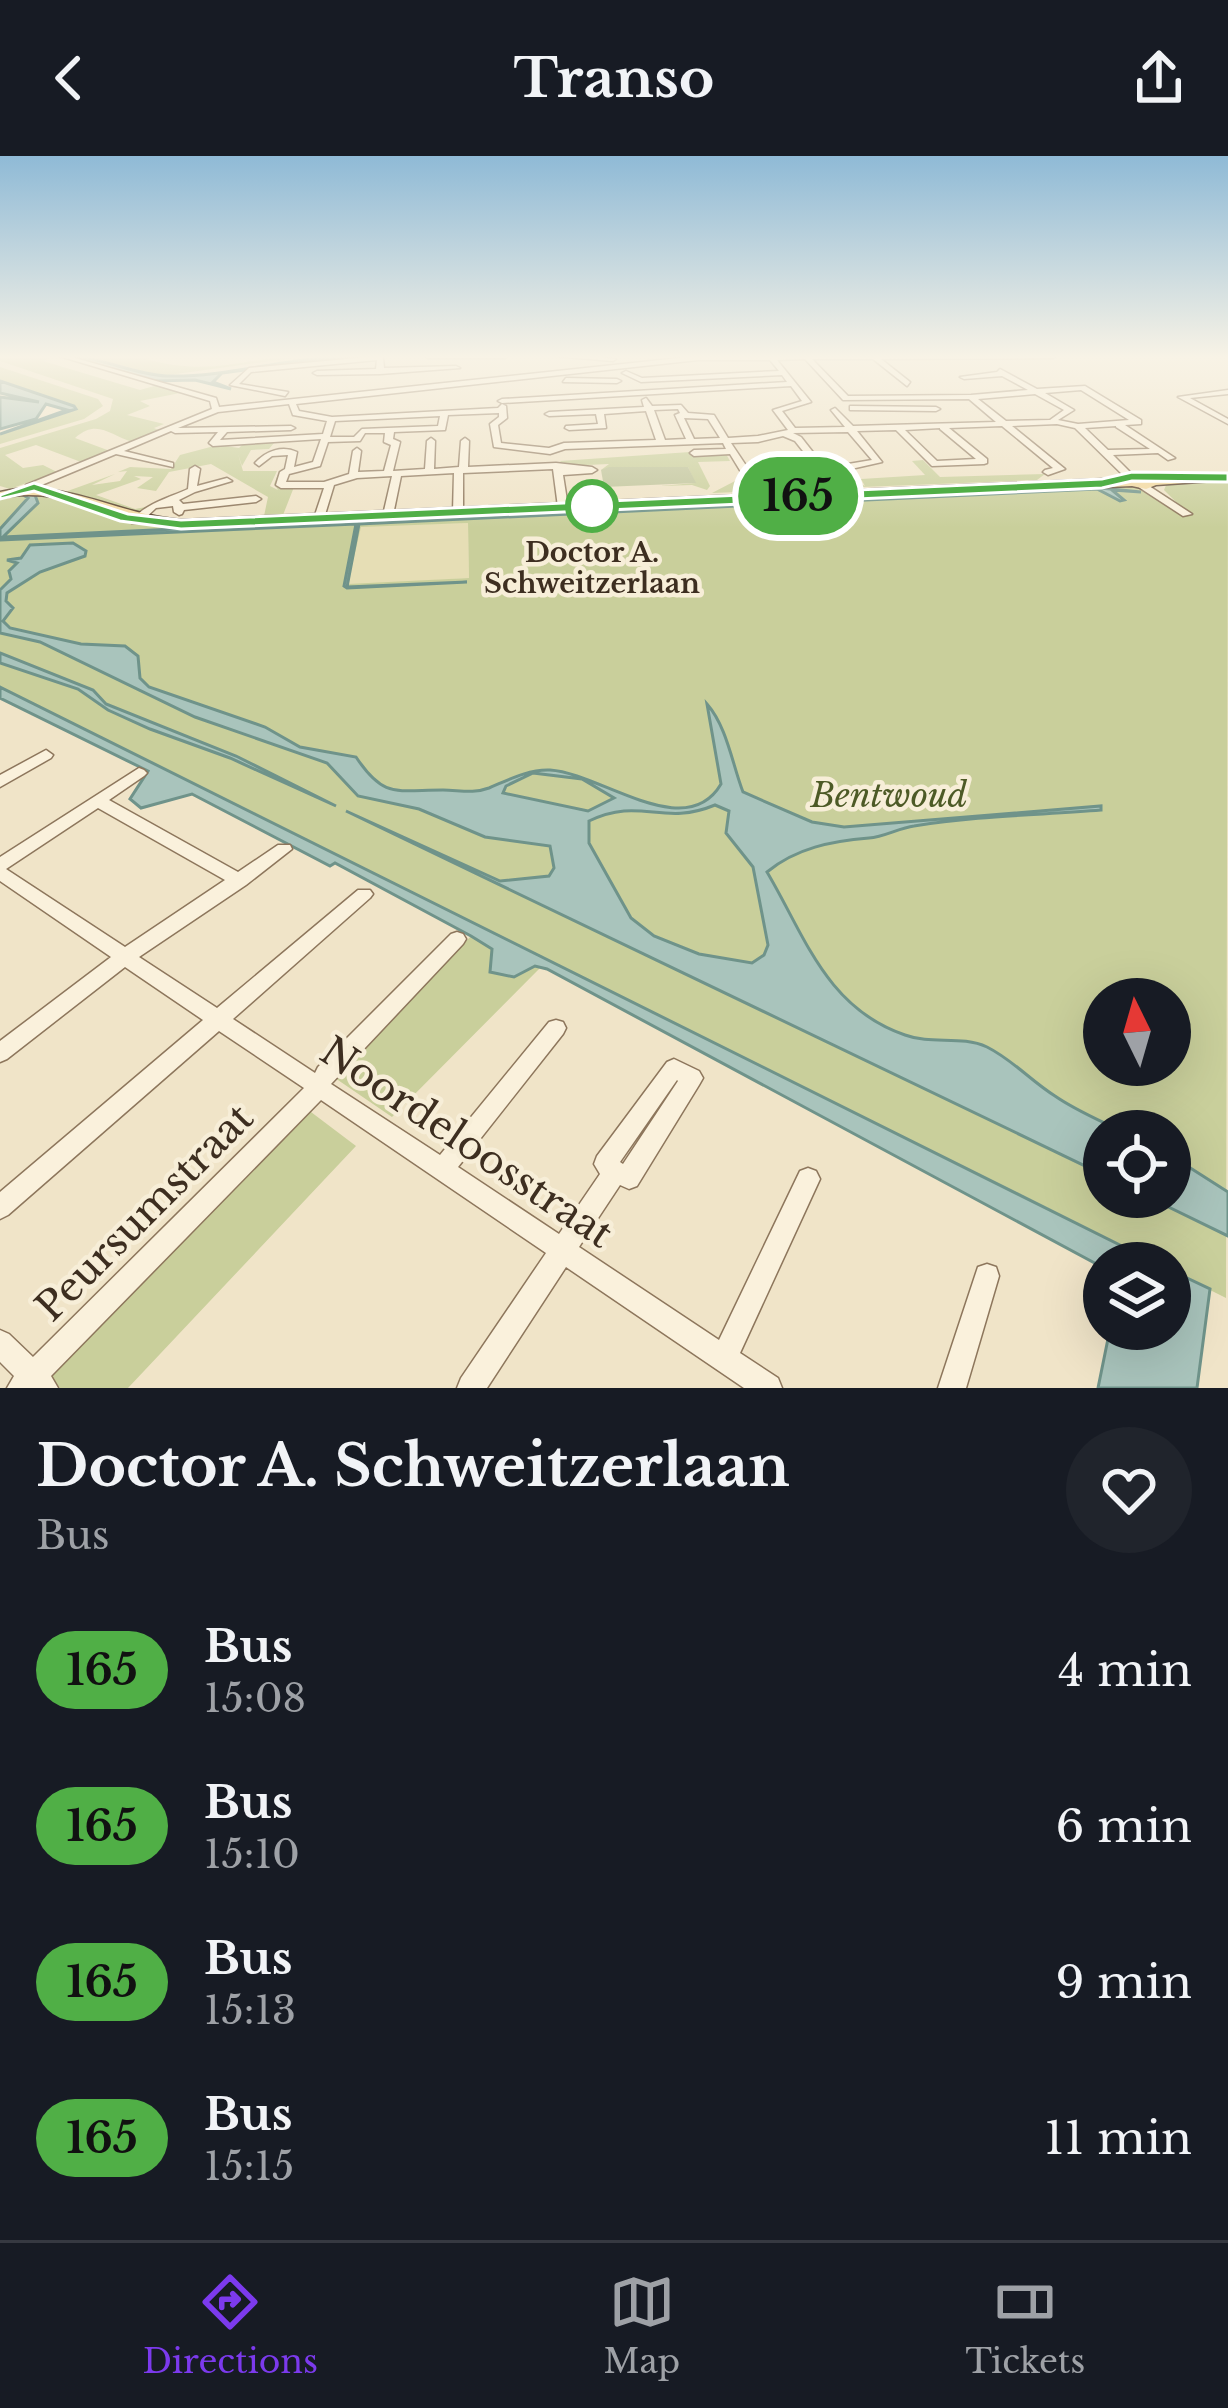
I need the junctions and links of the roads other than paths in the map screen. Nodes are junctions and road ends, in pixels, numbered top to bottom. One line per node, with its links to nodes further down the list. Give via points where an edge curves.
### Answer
1 (207, 413): 32 (street)
2 (294, 413): 24 (street)
3 (300, 413): 19 (street)
4 (417, 413): 19 (street)
5 (445, 413): 33 (street, via 442,428)
6 (502, 413): 44 (street, via 494,424 497,446)
7 (557, 413): 16 (street)
8 (600, 413): 29 (street, via 603,426)
9 (648, 413): 40 (street)
10 (778, 413): 35 (street)
11 (838, 413): 34 (street)
12 (972, 413): 23 (street)
13 (991, 413): 21 (street)
14 (1057, 413): 20 (street)
15 (1124, 413): 22 (street, via 1138,422)
16 (549, 414): 25 (street)
17 (884, 414): 30 (street)
18 (682, 415): 38 (street, via 711,417); 41 (street)
19 (332, 418): 36 (street)
20 (1052, 422): 21 (street); 26 (street)
21 (1003, 423): 23 (street); 55 (street, via 1060,469)
22 (1119, 424): 26 (street); 45 (street)
23 (982, 425): 27 (street); 55 (street)
24 (279, 426)
25 (548, 426)
26 (1078, 426): 47 (street)
27 (943, 427): 30 (street); 30 (street, via 983,461 935,464)
28 (292, 428): 31 (street)
29 (569, 428)
30 (900, 428): 34 (street)
31 (221, 429): 32 (street); 36 (street, via 213,442)
32 (166, 430): 42 (street)
33 (390, 430): 36 (street); 56 (street)
34 (853, 430): 35 (street); 51 (street, via 883,459)
35 (789, 432): 38 (street); 46 (street, via 824,467 744,470)
36 (325, 438): 61 (street, via 315,466 291,457 281,485)
37 (464, 440): 50 (street)
38 (726, 440): 41 (street); 46 (street)
39 (431, 441): 54 (street)
40 (661, 441): 41 (street); 44 (street)
41 (692, 447): 46 (street)
42 (114, 451): 49 (street); 63 (street)
43 (357, 451): 57 (street)
44 (550, 451): 53 (street)
45 (1159, 451): 47 (street); 48 (street)
46 (733, 452)
47 (1104, 452): 60 (street)
48 (1171, 458)
49 (170, 465)
50 (462, 466): 53 (street); 54 (street); 69 (street)
51 (851, 466)
52 (195, 469): 64 (street)
53 (557, 469): 68 (street)
54 (429, 472): 56 (street)
55 (1048, 472): 62 (street)
56 (392, 474): 57 (street); 71 (street)
57 (353, 475): 61 (street)
58 (1228, 477): 60 (main road)
59 (227, 481): 64 (street)
60 (1140, 481): 62 (main road); 70 (street)
61 (330, 484): 72 (street)
62 (1064, 485): 68 (main road)
63 (29, 487): 65 (main road); 73 (main road)
64 (191, 490): 67 (street)
65 (0, 495)
66 (256, 499): 67 (street)
67 (176, 504): 73 (street, via 151,506); 74 (street)
68 (563, 507): 69 (main road)
69 (458, 512): 71 (main road)
70 (1187, 514)
71 (388, 515): 72 (main road)
72 (319, 518): 74 (main road)
73 (136, 521): 74 (main road)
74 (170, 524)
75 (46, 755): 77 (street)
76 (140, 773): 78 (street)
77 (0, 782)
78 (98, 801): 80 (street); 81 (street)
79 (284, 849): 81 (street)
80 (0, 869): 84 (street, Noordeloosstraat)
81 (240, 881): 84 (street)
82 (364, 894): 85 (street)
83 (457, 939): 88 (street, Peursumstraat)
84 (126, 956): 85 (street, Noordeloosstraat); 87 (street)
85 (220, 1018): 88 (street, Noordeloosstraat); 92 (street)
86 (556, 1028): 89 (street)
87 (0, 1053)
88 (319, 1088): 89 (street, Noordeloosstraat); 97 (street, Peursumstraat)
89 (443, 1169): 93 (street, Noordeloosstraat)
90 (615, 1172): 90 (street, via 628,1178 692,1078 674,1068 605,1164); 93 (street)
91 (808, 1179): 96 (street)
92 (0, 1207)
93 (562, 1248): 96 (street, Noordeloosstraat); 98 (street)
94 (987, 1276): 100 (street)
95 (0, 1343): 97 (street)
96 (724, 1358): 99 (street, Noordeloosstraat)
97 (32, 1384)
98 (471, 1388)
99 (768, 1388)
100 (952, 1388)

